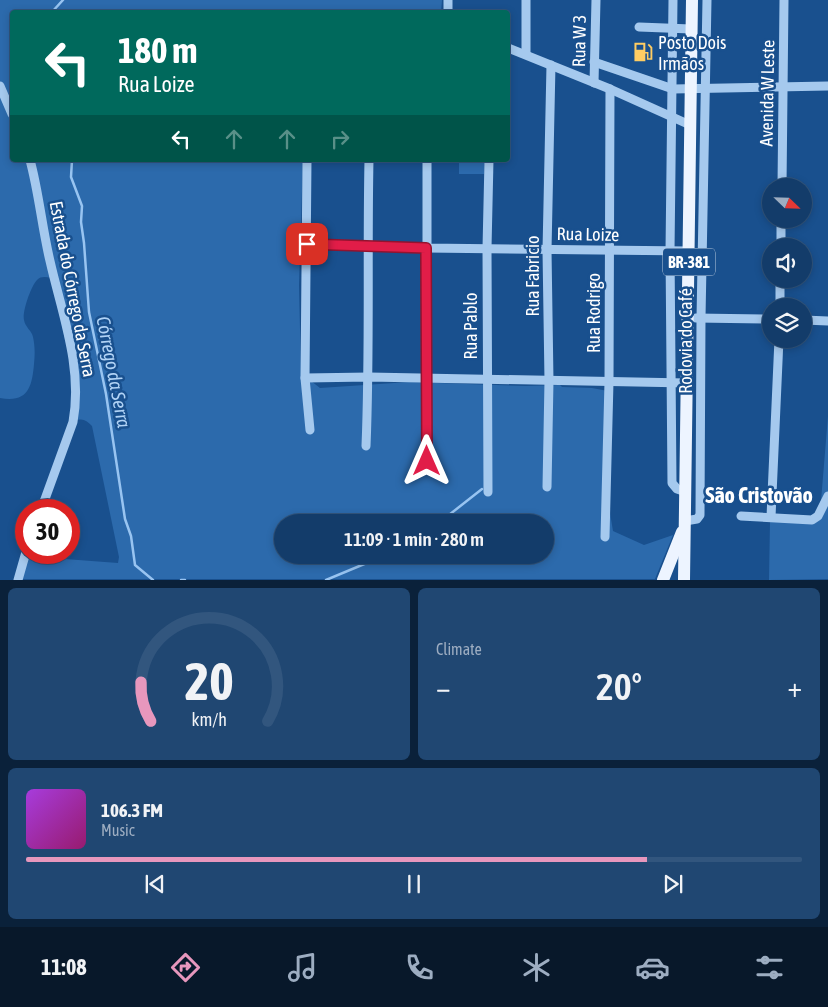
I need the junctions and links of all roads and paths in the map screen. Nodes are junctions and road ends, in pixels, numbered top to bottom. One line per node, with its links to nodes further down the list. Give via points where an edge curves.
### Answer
1 (526, 0): 11 (street)
2 (596, 0): 12 (street, Rua W 3)
3 (707, 0): 19 (street, Rodovia do Café)
4 (784, 0): 16 (street, Avenida W Leste)
5 (673, 5): 6 (street); 8 (street)
6 (692, 5): 9 (main road, BR-381)
7 (639, 27): 8 (street)
8 (673, 29): 9 (street); 21 (street)
9 (691, 29): 18 (main road, BR-381)
10 (510, 49): 11 (street)
11 (526, 54): 13 (street)
12 (594, 62): 14 (street, Rua W 3); 21 (street)
13 (551, 65): 14 (street); 35 (street, Rua Fabricio)
14 (594, 83): 20 (street)
15 (0, 86): 22 (street)
16 (784, 86): 17 (street); 19 (street); 30 (street, Avenida W Leste)
17 (828, 86)
18 (690, 88): 19 (street); 21 (street); 24 (main road, BR-381)
19 (705, 88): 39 (street, Rodovia do Café)
20 (610, 89): 23 (street); 36 (street, Rua Rodrigo)
21 (673, 89): 23 (street)
22 (10, 109)
23 (673, 117): 24 (street); 37 (street)
24 (690, 125): 38 (main road, BR-381)
25 (30, 162): 60 (street, Estrada do Córrego da Serra, via 70,341 76,385 73,422)
26 (308, 162): 31 (street)
27 (369, 162): 32 (street)
28 (427, 162): 33 (street)
29 (489, 162): 34 (street, Rua Pablo)
30 (782, 178)
31 (307, 244): 32 (street, Rua Loize); 46 (street)
32 (367, 246): 33 (street, Rua Loize); 45 (street)
33 (426, 248): 34 (street, Rua Loize); 47 (street)
34 (487, 248): 35 (street, Rua Loize); 48 (street, Rua Pablo)
35 (547, 250): 36 (street, Rua Loize); 49 (street, Rua Fabricio)
36 (610, 251): 37 (street, Rua Loize); 50 (street, Rua Rodrigo)
37 (670, 251): 38 (street, Rua Loize); 51 (street)
38 (689, 251): 40 (main road, BR-381)
39 (701, 318): 40 (street); 41 (street); 63 (street, Rodovia do Café, via 700,515)
40 (688, 319): 52 (main road, BR-381)
41 (762, 319)
42 (812, 320): 43 (street)
43 (828, 321)
44 (778, 348): 62 (street)
45 (369, 377): 46 (street); 47 (street); 54 (street)
46 (305, 378): 53 (street)
47 (427, 378): 48 (street); 55 (street)
48 (486, 380): 49 (street); 57 (street, Rua Pablo)
49 (549, 381): 50 (street); 56 (street, Rua Fabricio)
50 (609, 382): 51 (street); 64 (street, Rua Rodrigo)
51 (672, 383): 52 (street); 58 (street, via 672,483)
52 (687, 383): 58 (main road, BR-381)
53 (310, 430)
54 (366, 446)
55 (427, 461)
56 (547, 488)
57 (488, 492)
58 (686, 492): 63 (main road, BR-381)
59 (828, 496): 62 (street, via 818,516 812,520)
60 (45, 499)
61 (741, 516): 62 (street)
62 (771, 517)
63 (685, 523): 66 (main road, BR-381); 68 (main road)
64 (605, 537)
65 (23, 564): 67 (street)
66 (687, 578): 68 (main road, via 673,576)
67 (18, 580)
68 (664, 580)

